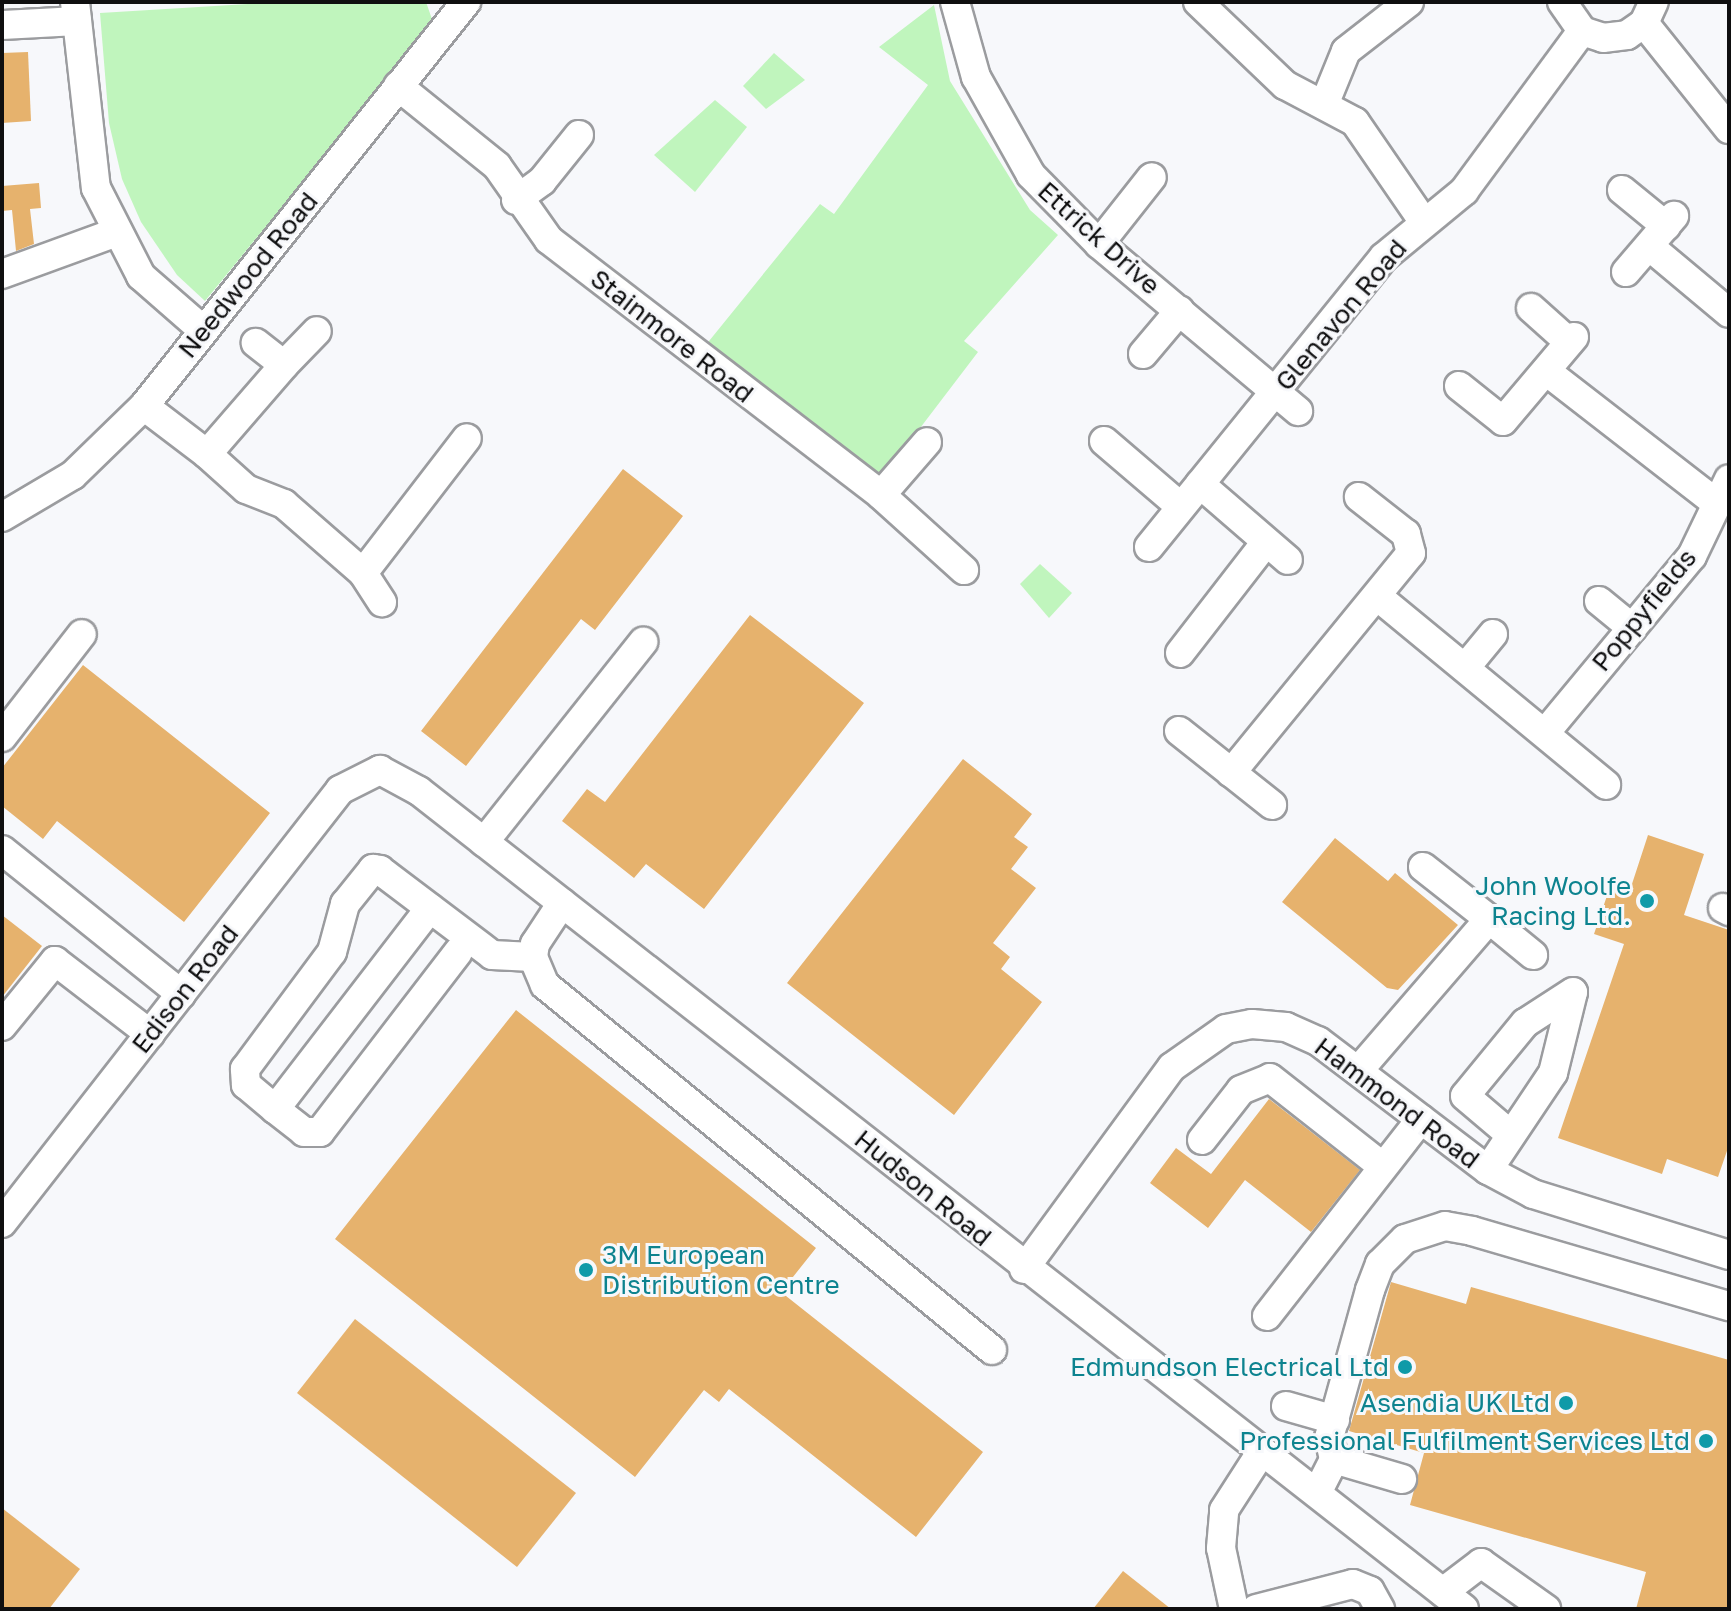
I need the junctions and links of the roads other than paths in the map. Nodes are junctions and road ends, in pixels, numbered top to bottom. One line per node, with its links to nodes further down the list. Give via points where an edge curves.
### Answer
1 (466, 2): 10 (street, Needwood Road)
2 (955, 2): 20 (street, Ettrick Drive, via 976,77 1002,131 1031,175)
3 (1198, 2): 11 (street, via 1255,61)
4 (1409, 2): 11 (street, via 1346,51)
5 (1562, 2): 9 (street)
6 (76, 11): 8 (street); 19 (street, via 96,188)
7 (1649, 12): 9 (street, via 1627,35 1603,38); 12 (street)
8 (2, 25)
9 (1582, 31): 17 (street, Glenavon Road, via 1464,191)
10 (398, 86): 16 (street, Stainmore Road, via 497,166); 26 (street, Needwood Road)
11 (1324, 105): 17 (street, via 1355,122)
12 (1729, 129)
13 (579, 135): 16 (street, via 542,181)
14 (1152, 177): 20 (street)
15 (1622, 190): 18 (street)
16 (516, 200): 41 (street, Stainmore Road, via 549,240)
17 (1423, 221): 33 (street, Glenavon Road, via 1384,257)
18 (1663, 229): 21 (street); 25 (street)
19 (114, 233): 22 (street, via 70,255); 26 (street, via 141,276)
20 (1099, 244): 24 (street, Ettrick Drive)
21 (1626, 272)
22 (2, 274)
23 (1531, 308): 31 (street, via 1572,340)
24 (1180, 310): 29 (street); 33 (street, Ettrick Drive)
25 (1729, 313)
26 (203, 330): 34 (street, Needwood Road)
27 (317, 331): 30 (street)
28 (256, 343): 30 (street)
29 (1143, 354)
30 (284, 365): 38 (street)
31 (1546, 371): 32 (street, via 1503,421); 40 (street)
32 (1459, 386)
33 (1288, 401): 39 (street, Glenavon Road)
34 (144, 406): 38 (street); 44 (street, Needwood Road, via 73,475)
35 (467, 438): 47 (street)
36 (1104, 441): 43 (street)
37 (927, 442): 41 (street)
38 (207, 454): 47 (street, via 246,489 284,504)
39 (1200, 484): 43 (street, Glenavon Road); 55 (street, via 1277,551)
40 (1722, 491): 51 (street, Poppyfields, via 1692,556)
41 (881, 495): 46 (street, Stainmore Road)
42 (1359, 497): 48 (street, via 1406,534 1411,553)
43 (1181, 507): 45 (street, Glenavon Road)
44 (2, 517)
45 (1163, 540)
46 (964, 570)
47 (363, 573): 50 (street)
48 (1377, 596): 56 (street); 61 (street)
49 (1599, 601): 51 (street)
50 (382, 602)
51 (1632, 628): 59 (street, Poppyfields)
52 (82, 634): 58 (street)
53 (1493, 634): 56 (street)
54 (643, 642): 64 (street)
55 (1180, 653)
56 (1465, 668): 59 (street)
57 (1179, 731): 61 (street)
58 (2, 737)
59 (1555, 742): 62 (street)
60 (380, 770): 64 (street, Hudson Road, via 401,777); 73 (street, Edison Road, via 340,790)
61 (1231, 773): 63 (street)
62 (1606, 785)
63 (1272, 805)
64 (484, 842): 67 (street, Hudson Road)
65 (2, 850): 73 (street)
66 (1423, 867): 69 (street)
67 (562, 903): 72 (street, via 543,928); 85 (street, Hudson Road)
68 (430, 908): 72 (street, via 492,955); 77 (street); 77 (street, via 380,870 364,879 345,904 332,952 245,1069 243,1083)
69 (1489, 919): 71 (street); 76 (street)
70 (458, 952): 77 (street, via 320,1132 304,1132)
71 (1533, 955)
72 (533, 957): 88 (street, via 545,985 564,1003)
73 (181, 994): 75 (street, Edison Road)
74 (2, 1026): 75 (street, via 55,961)
75 (150, 1034): 83 (street, Edison Road)
76 (1358, 1071): 78 (street, Hammond Road); 85 (street, Hammond Road, via 1318,1041 1286,1027 1226,1029 1197,1045 1172,1067)
77 (275, 1109)
78 (1421, 1119): 81 (street); 82 (street, Hammond Road)
79 (1511, 1135): 79 (street, via 1553,1073 1573,992 1525,1023 1465,1096); 82 (street)
80 (1202, 1140): 81 (street, via 1241,1090 1270,1078)
81 (1382, 1166): 87 (street)
82 (1488, 1170): 84 (street, Hammond Road, via 1579,1212)
83 (2, 1223)
84 (1729, 1255)
85 (1024, 1269): 91 (street, Hudson Road)
86 (1729, 1306): 90 (street, via 1445,1226 1405,1239 1380,1264)
87 (1267, 1316)
88 (992, 1350)
89 (1286, 1406): 90 (street)
90 (1335, 1420): 92 (street, via 1329,1438)
91 (1262, 1451): 94 (street, Hudson Road); 96 (street, via 1224,1510 1221,1548)
92 (1334, 1459): 93 (street); 94 (street)
93 (1402, 1479)
94 (1317, 1493): 95 (street, Hudson Road)
95 (1453, 1601): 99 (street, via 1481,1563)
96 (1234, 1609)
97 (1256, 1609): 98 (street, via 1353,1584 1370,1591)
98 (1380, 1609)
99 (1546, 1609)

